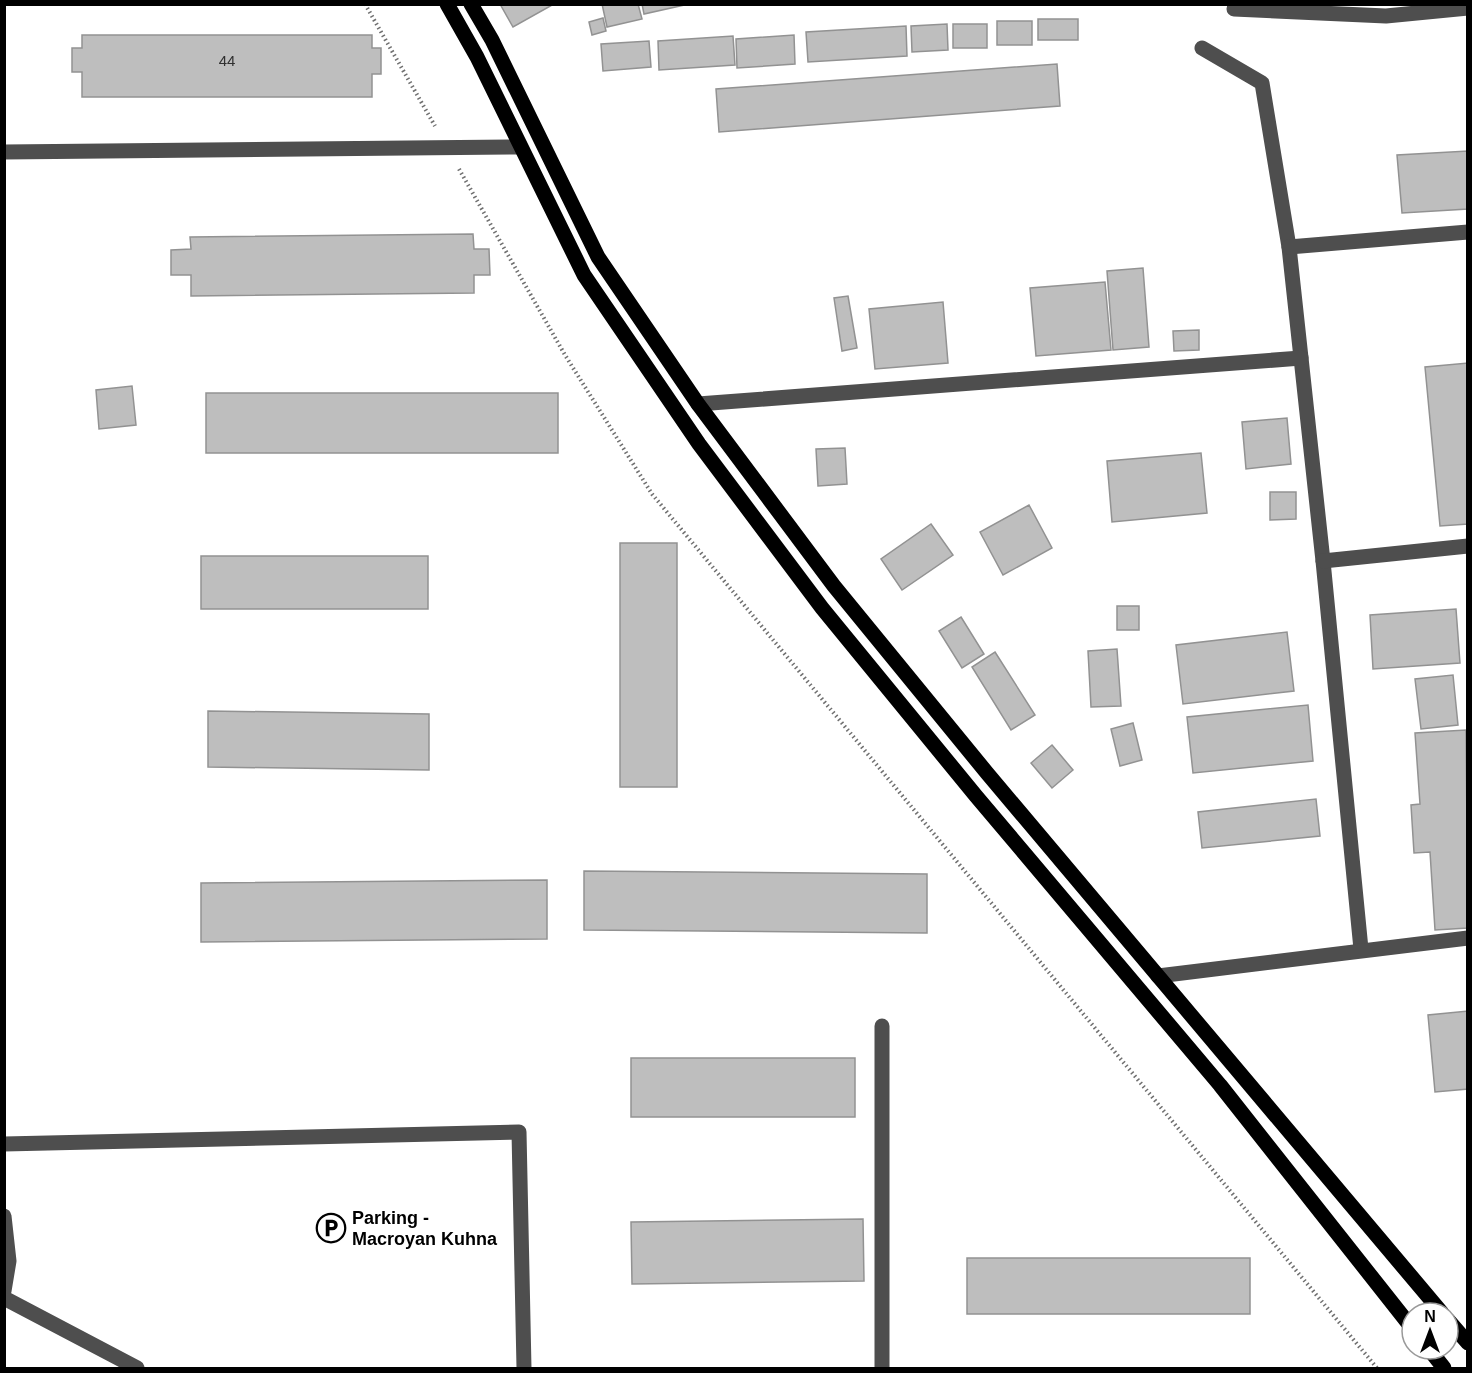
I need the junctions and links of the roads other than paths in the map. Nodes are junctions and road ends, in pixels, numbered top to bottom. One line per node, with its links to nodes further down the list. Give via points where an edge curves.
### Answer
1 (447, 4): 7 (main road)
2 (471, 4): 12 (main road, via 598,257)
3 (1467, 8): 5 (street)
4 (1234, 9): 5 (street)
5 (1386, 10)
6 (1202, 48): 10 (street, via 1262,83)
7 (519, 147): 8 (street); 24 (main road, via 584,275 699,444 822,608 1220,1085)
8 (4, 152)
9 (1467, 232): 10 (street)
10 (1289, 247): 11 (street)
11 (1301, 358): 12 (street); 14 (street)
12 (698, 404): 17 (main road, via 834,586)
13 (1467, 546): 14 (street)
14 (1323, 561): 16 (street)
15 (1467, 938): 16 (street)
16 (1360, 950): 17 (street)
17 (1158, 976): 23 (main road)
18 (882, 1026): 27 (street)
19 (4, 1144): 26 (street, via 519,1132)
20 (4, 1216): 21 (street, via 9,1261)
21 (4, 1291)
22 (4, 1298): 25 (street)
23 (1432, 1301)
24 (1400, 1313)
25 (137, 1368)
26 (524, 1368)
27 (882, 1368)

